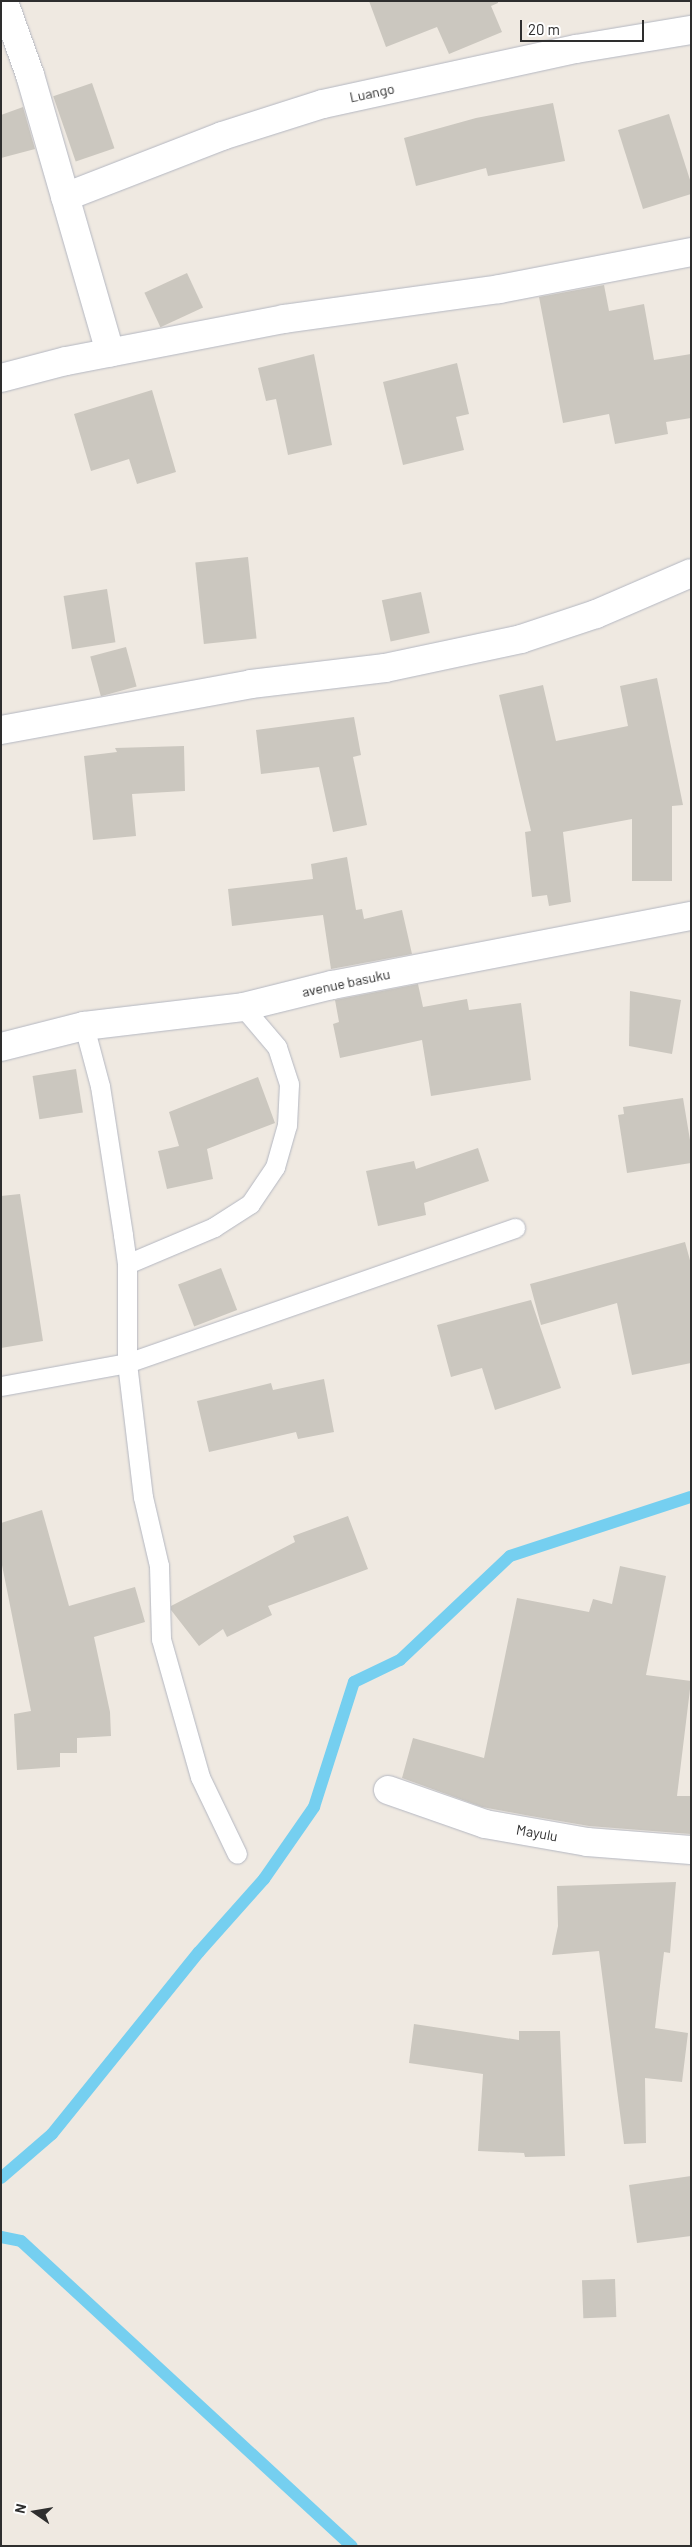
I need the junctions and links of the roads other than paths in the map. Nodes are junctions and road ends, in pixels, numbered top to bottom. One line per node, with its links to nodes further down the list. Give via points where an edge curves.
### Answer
1 (4, 2): 3 (street, via 30,75)
2 (691, 30): 3 (street, Luango, via 576,49 323,104 222,136)
3 (65, 197): 5 (street)
4 (691, 252): 5 (street, via 570,277 284,319)
5 (110, 353): 6 (street)
6 (1, 378)
7 (691, 573): 8 (street, via 596,614 521,639 385,668 251,684)
8 (1, 730)
9 (691, 916): 10 (street, avenue basuku, via 332,985)
10 (243, 1006): 11 (street, avenue basuku); 14 (lane, via 278,1047 289,1084 288,1125 275,1167 250,1204 221,1222)
11 (84, 1026): 12 (street, avenue basuku); 14 (lane, via 100,1086)
12 (1, 1047)
13 (515, 1228): 15 (lane)
14 (127, 1264): 15 (lane)
15 (127, 1363): 16 (lane); 19 (lane, via 143,1497 159,1566 161,1639 200,1777)
16 (1, 1386)
17 (388, 1790): 18 (street, Mayulu, via 484,1824 587,1842)
18 (691, 1850)
19 (237, 1854)

